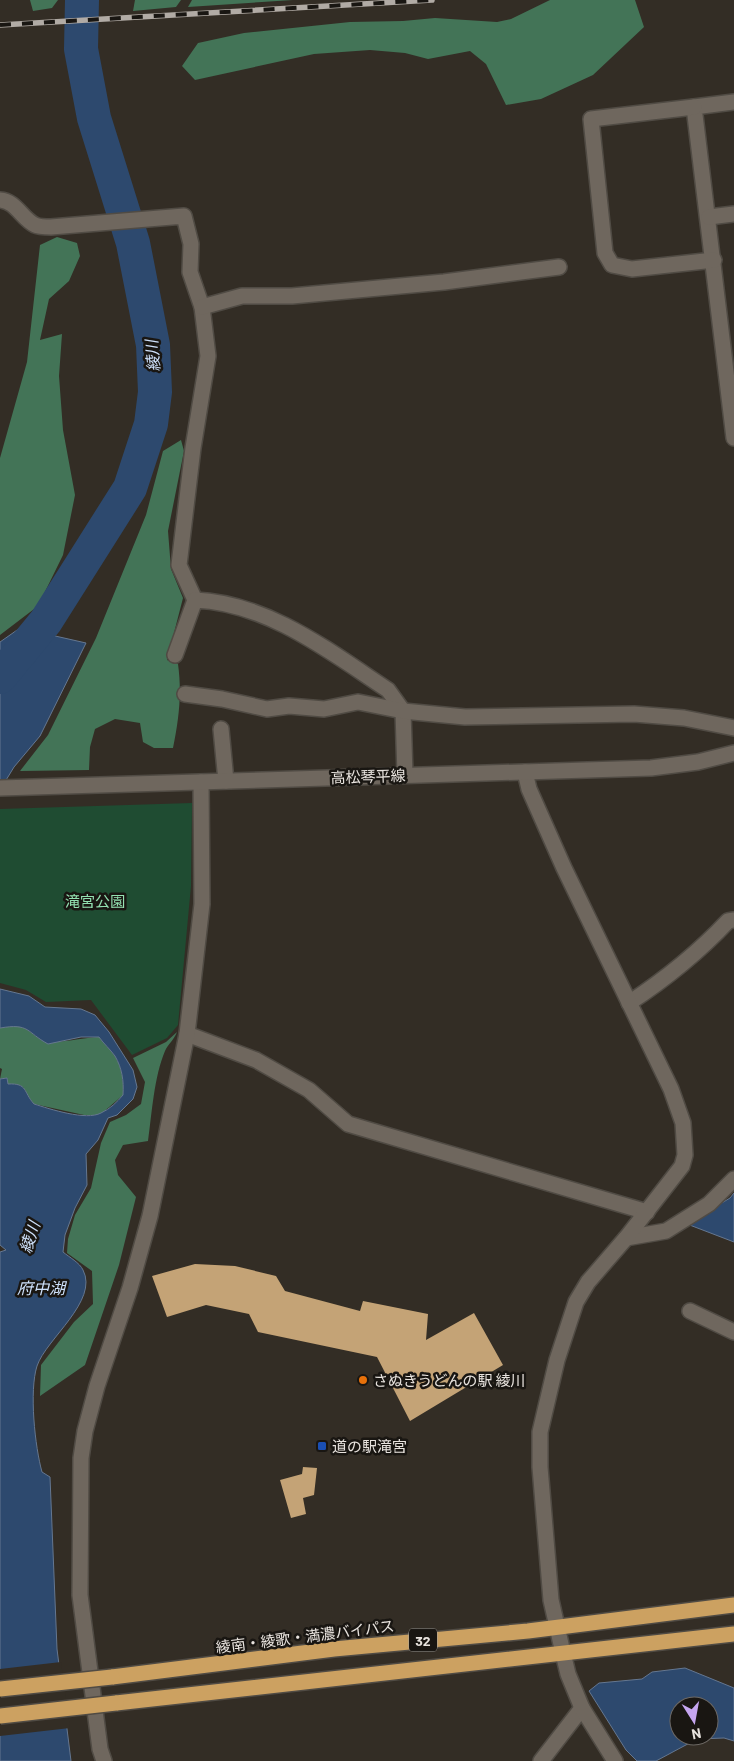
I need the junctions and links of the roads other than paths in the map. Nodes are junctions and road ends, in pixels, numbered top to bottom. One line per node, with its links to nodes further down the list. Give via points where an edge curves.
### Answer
1 (734, 102): 2 (street)
2 (694, 107): 5 (street); 6 (street, via 590,119 605,253 612,265 632,269)
3 (0, 200): 8 (street, via 21,211 34,225 51,228 184,216 191,244 190,272)
4 (734, 214): 5 (street)
5 (709, 217): 6 (street)
6 (714, 260): 9 (street)
7 (559, 267): 8 (street, via 292,296 242,296)
8 (202, 307): 11 (street, via 208,356 179,565)
9 (729, 340): 10 (street)
10 (734, 438)
11 (194, 600): 12 (street); 14 (street, via 220,601 272,619 311,638 388,690)
12 (175, 655)
13 (185, 694): 14 (street, via 267,709 289,706 324,709 358,702)
14 (403, 711): 15 (street, via 465,717 634,714 684,718); 19 (street)
15 (734, 728)
16 (221, 729): 20 (street)
17 (734, 753): 18 (street, 高松琴平線, via 667,766)
18 (525, 772): 19 (street, 高松琴平線); 24 (street, via 529,789 564,868)
19 (405, 775): 20 (street, 高松琴平線)
20 (226, 781): 21 (street, 高松琴平線)
21 (201, 782): 22 (street, 高松琴平線); 25 (street, via 202,904)
22 (0, 788)
23 (734, 920): 24 (street, via 728,921 669,977)
24 (629, 1003): 27 (street, via 671,1089 683,1122 685,1139 682,1166)
25 (187, 1034): 27 (street, via 256,1060 309,1090 348,1124); 38 (street, via 150,1216 97,1386 81,1458 80,1596)
26 (734, 1180): 28 (street, via 709,1204 666,1232)
27 (647, 1212): 28 (street)
28 (626, 1238): 32 (street, via 588,1282 576,1302 557,1360 540,1432 540,1467)
29 (690, 1311): 30 (street)
30 (734, 1332)
31 (734, 1605): 32 (highway, 綾南・綾歌・満濃バイパス / 32)
32 (557, 1627): 34 (street); 35 (highway, 綾南・綾歌・満濃バイパス / 32, bridge, via 334,1649)
33 (734, 1634): 34 (highway, 32)
34 (563, 1653): 36 (street); 37 (highway, 32, bridge)
35 (0, 1689)
36 (582, 1708): 39 (street); 40 (street)
37 (0, 1716)
38 (104, 1761)
39 (541, 1761)
40 (615, 1761)

